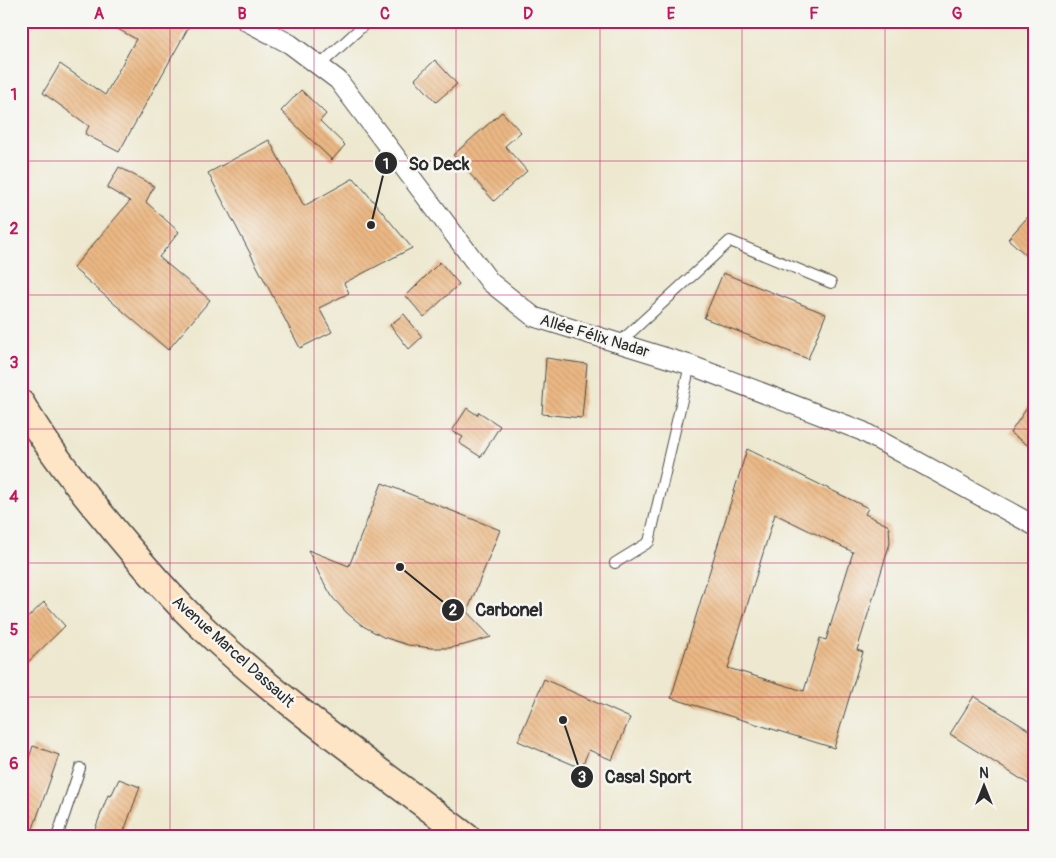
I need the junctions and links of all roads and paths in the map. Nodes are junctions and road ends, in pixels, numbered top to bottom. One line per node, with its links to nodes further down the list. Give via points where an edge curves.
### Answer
1 (246, 21): 3 (street, Allée Félix Nadar, via 290,44)
2 (368, 21): 3 (lane)
3 (319, 66): 5 (street, Allée Félix Nadar, via 338,80 490,282 534,317)
4 (831, 282): 5 (lane, via 730,241)
5 (619, 343): 6 (street, Allée Félix Nadar)
6 (690, 365): 8 (street, Allée Félix Nadar, via 862,431); 9 (lane, via 649,542)
7 (21, 403): 12 (main road, Avenue Marcel Dassault, via 90,502 201,626 303,713)
8 (1035, 526)
9 (615, 563)
10 (80, 768): 11 (lane)
11 (57, 837)
12 (467, 837)

